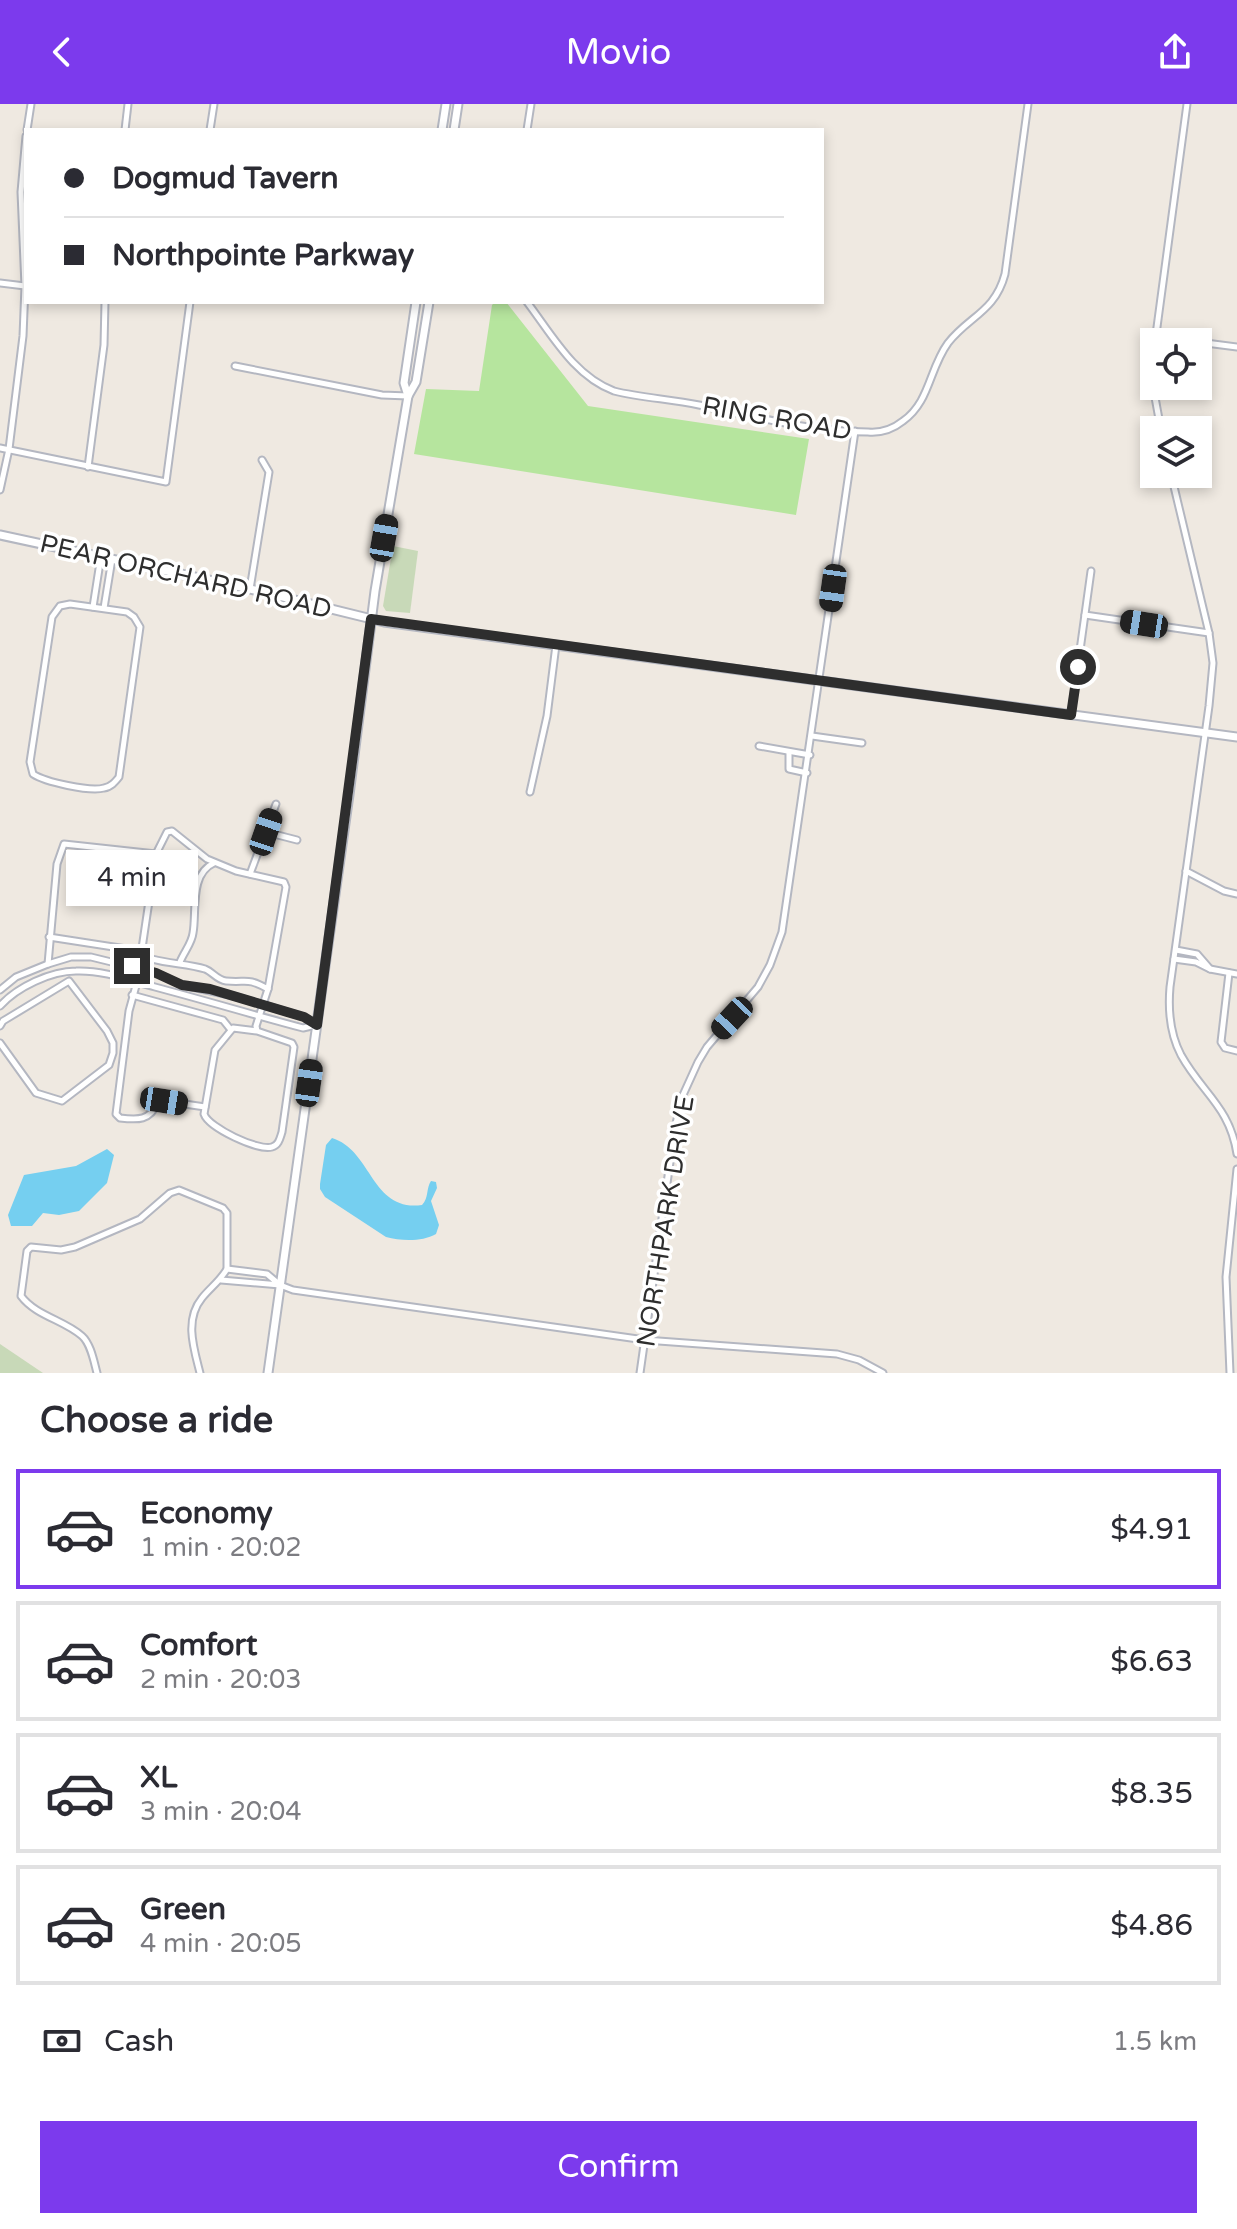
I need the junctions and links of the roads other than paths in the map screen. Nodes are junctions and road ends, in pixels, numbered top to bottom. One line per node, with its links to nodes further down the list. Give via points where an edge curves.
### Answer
1 (31, 104): 9 (street)
2 (128, 104): 10 (street)
3 (214, 104): 11 (street)
4 (446, 104): 12 (street)
5 (458, 104): 13 (street)
6 (531, 104): 14 (street)
7 (1028, 104): 30 (street, RING ROAD, via 1005,274 996,296 948,344 914,412 890,429)
8 (1187, 104): 25 (street)
9 (27, 128)
10 (125, 128)
11 (210, 128)
12 (442, 128)
13 (454, 128)
14 (527, 128)
15 (24, 158): 16 (street)
16 (24, 220)
17 (0, 283): 18 (street)
18 (24, 286)
19 (24, 304): 32 (street)
20 (105, 304): 34 (street)
21 (190, 304): 34 (street, via 166,482)
22 (416, 304): 29 (street, via 404,383)
23 (429, 304): 29 (street, via 418,372)
24 (529, 304): 30 (street, RING ROAD, via 579,370 614,391)
25 (1157, 328)
26 (1212, 344): 27 (street)
27 (1237, 347)
28 (235, 366): 29 (street)
29 (408, 396): 45 (street)
30 (855, 431): 48 (street, NORTHPARK DRIVE)
31 (0, 448): 32 (street)
32 (9, 449): 34 (street); 36 (street)
33 (262, 460): 41 (street, via 269,472)
34 (88, 467)
35 (1174, 488): 46 (street)
36 (0, 490)
37 (0, 535): 38 (street, PEAR ORCHARD ROAD)
38 (101, 556): 39 (street, PEAR ORCHARD ROAD); 42 (street)
39 (112, 559): 41 (street, PEAR ORCHARD ROAD); 43 (street)
40 (1091, 571): 44 (street)
41 (250, 589): 45 (street, PEAR ORCHARD ROAD)
42 (93, 607): 43 (street); 43 (street, via 60,606 52,617 30,762 33,774 42,780 101,789 119,777 140,627 127,612)
43 (104, 608)
44 (1085, 615): 46 (street); 49 (street)
45 (371, 619): 47 (street, PEAR ORCHARD ROAD); 87 (street)
46 (1209, 633): 50 (street, via 1213,675)
47 (556, 645): 48 (street, PEAR ORCHARD ROAD); 58 (street)
48 (820, 681): 49 (street, PEAR ORCHARD ROAD); 51 (street, NORTHPARK DRIVE)
49 (1071, 715): 50 (street, PEAR ORCHARD ROAD)
50 (1206, 732): 52 (street, PEAR ORCHARD ROAD); 64 (street)
51 (812, 736): 53 (street); 56 (street, NORTHPARK DRIVE)
52 (1237, 737)
53 (862, 743)
54 (759, 746): 55 (street)
55 (789, 753): 56 (street); 57 (street, via 789,769)
56 (810, 755): 57 (street, NORTHPARK DRIVE)
57 (807, 773): 99 (street, NORTHPARK DRIVE, via 778,945 758,987 707,1047 678,1110)
58 (530, 792)
59 (276, 804): 60 (street)
60 (266, 832): 61 (street); 65 (street)
61 (297, 840)
62 (156, 854): 63 (street, via 172,831); 67 (street, via 64,844); 69 (street)
63 (214, 862): 65 (street); 73 (street, via 201,876 192,938)
64 (1186, 871): 66 (street); 68 (street)
65 (250, 874): 81 (street, via 284,882 286,887)
66 (1237, 894)
67 (49, 937): 69 (street, via 133,950); 74 (street)
68 (1176, 950): 71 (street); 72 (street)
69 (140, 956): 73 (street); 75 (street)
70 (67, 958): 74 (street); 75 (street, via 91,957); 76 (street)
71 (1174, 959): 72 (street); 94 (street, via 1169,1003 1175,1041 1223,1112)
72 (1200, 960): 77 (street, via 1210,969)
73 (180, 962): 81 (street, via 219,979 248,979)
74 (48, 964): 80 (street)
75 (139, 968): 79 (street); 84 (street)
76 (68, 971): 79 (street); 83 (street)
77 (1229, 973): 78 (street); 92 (street, via 1221,1042)
78 (1237, 974)
79 (137, 982): 82 (street); 86 (street)
80 (0, 989): 83 (street)
81 (268, 989): 84 (street)
82 (132, 995): 89 (street, via 223,1020); 93 (street, via 116,1114 142,1120 164,1101)
83 (9, 998): 85 (street)
84 (263, 1005): 86 (street); 87 (street)
85 (0, 1006)
86 (261, 1016): 87 (street, via 303,1028); 90 (street)
87 (317, 1025): 98 (street)
88 (0, 1026): 91 (street, via 69,981 107,1031 113,1053 109,1065 62,1101 36,1093)
89 (231, 1030): 90 (street); 93 (street, via 215,1050)
90 (257, 1031): 93 (street, via 294,1047 278,1144 259,1147 220,1132 207,1122)
91 (0, 1043)
92 (1237, 1051)
93 (205, 1107)
94 (1237, 1154)
95 (1237, 1169): 105 (street, via 1226,1277)
96 (227, 1269): 97 (street); 98 (street, via 267,1274); 100 (street, via 227,1213 179,1190 140,1219 75,1247 31,1247 21,1296 38,1312 82,1336)
97 (221, 1280): 98 (street); 101 (street, via 199,1301 192,1321)
98 (280, 1285): 99 (street); 102 (street)
99 (645, 1340): 103 (street, NORTHPARK DRIVE); 104 (street, via 833,1354)
100 (97, 1373)
101 (200, 1373)
102 (268, 1373)
103 (640, 1373)
104 (883, 1373)
105 (1230, 1373)

